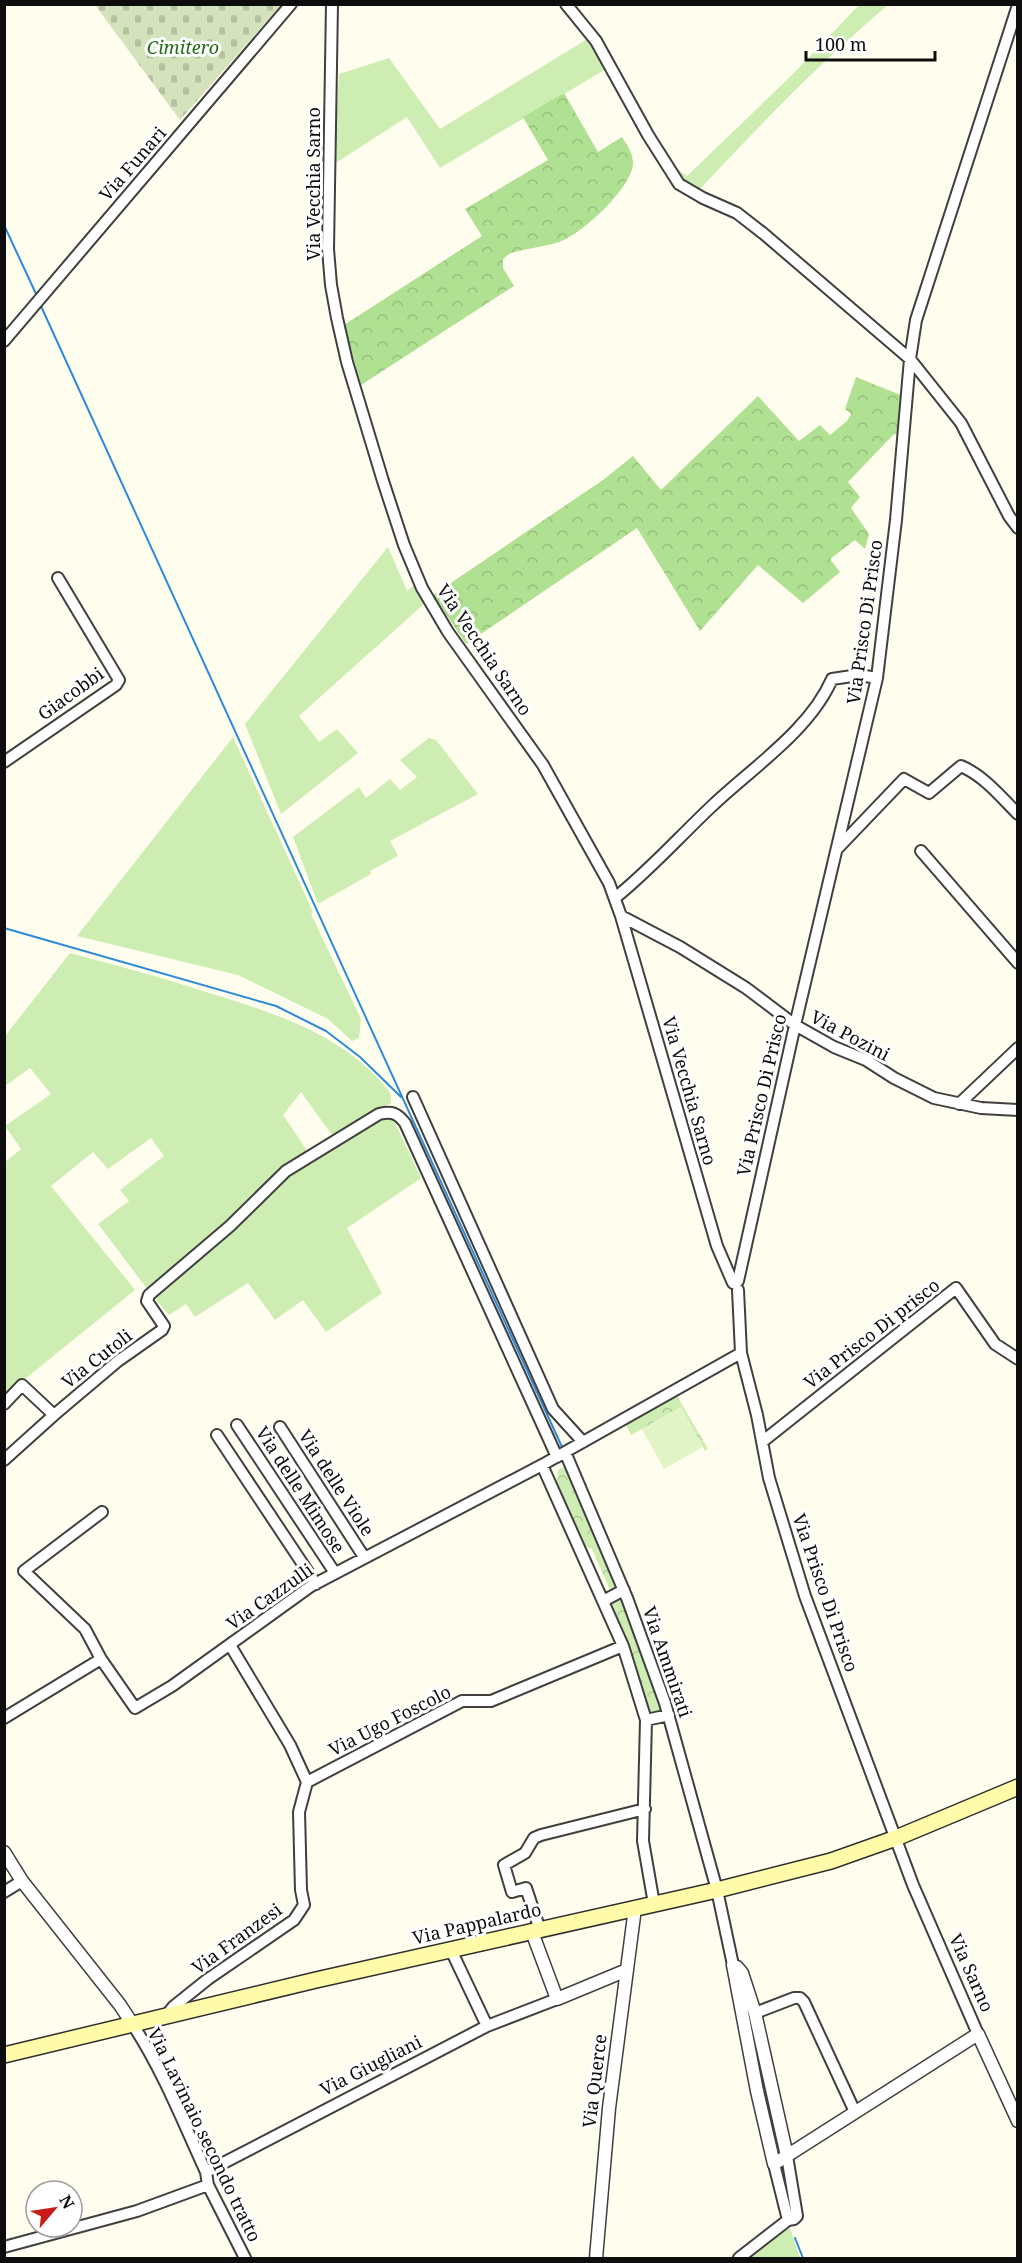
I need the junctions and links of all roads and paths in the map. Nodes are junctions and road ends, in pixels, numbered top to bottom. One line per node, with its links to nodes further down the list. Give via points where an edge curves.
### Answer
1 (332, 4): 14 (street, Via Vecchia Sarno, via 328,249 331,285 347,362 392,509 427,597 543,765)
2 (566, 4): 6 (street, via 596,41 679,183 737,213)
3 (1017, 5): 6 (street, Via Prisco Di Prisco, via 916,320)
4 (290, 6): 5 (street, Via Funari)
5 (4, 341)
6 (910, 359): 7 (street, via 961,423); 9 (street, Via Prisco Di Prisco)
7 (1017, 528)
8 (58, 578): 10 (street, Giacobbi, via 119,680)
9 (877, 678): 12 (street, Via Prisco Di Prisco); 14 (street, via 859,675 832,679 824,697 803,722)
10 (4, 762)
11 (1017, 814): 12 (street, via 986,782 961,766 929,793 904,779)
12 (835, 851): 17 (street, Via Prisco Di Prisco)
13 (921, 851): 16 (street)
14 (615, 898): 15 (street, Via Vecchia Sarno)
15 (621, 916): 17 (street, Via Pozini, via 746,988); 22 (street, Via Vecchia Sarno, via 717,1246)
16 (1017, 963)
17 (795, 1025): 20 (street, Via Pozini, via 934,1098); 22 (street, Via Prisco Di Prisco)
18 (1017, 1048): 20 (street)
19 (413, 1096): 31 (street, via 553,1409)
20 (959, 1104): 21 (street, Via Pozini)
21 (1017, 1110)
22 (736, 1285): 24 (street, Via Prisco Di Prisco)
23 (162, 1330): 27 (street, Via Cutoli); 33 (street, Via Ammirati, via 163,1321 147,1301 149,1295 230,1226 286,1171 379,1114 397,1114 405,1123)
24 (741, 1353): 31 (street, Via Cazzulli); 32 (street, Via Prisco Di Prisco)
25 (1017, 1359): 32 (street, Via Prisco Di prisco, via 996,1344 956,1288)
26 (4, 1404): 27 (street, via 22,1385)
27 (54, 1415): 34 (street, Via Cutoli)
28 (237, 1425): 38 (street, Via delle Mimose)
29 (280, 1427): 37 (street, Via delle Viole)
30 (217, 1435): 39 (street)
31 (583, 1442): 33 (street, Via Cazzulli)
32 (762, 1442): 51 (street, Via Prisco Di Prisco, via 805,1596)
33 (561, 1454): 35 (street, Via Cazzulli); 40 (street, Via Ammirati)
34 (4, 1460)
35 (542, 1465): 37 (street, Via Cazzulli); 41 (street, Via Ammirati)
36 (102, 1512): 44 (street, via 24,1571 86,1629)
37 (364, 1557): 38 (street, Via Cazzulli)
38 (335, 1573): 39 (street, Via Cazzulli)
39 (316, 1584): 42 (street, Via Cazzulli)
40 (624, 1590): 41 (street); 45 (street, Via Ammirati)
41 (603, 1600): 43 (street, Via Ammirati)
42 (230, 1645): 44 (street, Via Cazzulli, via 135,1708); 48 (street, via 290,1745)
43 (623, 1646): 47 (street, Via Ammirati); 48 (street, Via Ugo Foscolo, via 491,1701 462,1701)
44 (101, 1659): 46 (street)
45 (669, 1715): 47 (street); 54 (street, Via Ammirati)
46 (4, 1718)
47 (646, 1720): 50 (street, Via Ammirati)
48 (307, 1782): 64 (street, Via Franzesi, via 299,1812 304,1905 294,1920 208,1979)
49 (1017, 1787): 51 (main road, Via Pappalardo)
50 (645, 1809): 56 (street, Via Ammirati, via 643,1841); 58 (street, via 541,1835 534,1838 525,1853 504,1865 512,1892 526,1888)
51 (896, 1838): 54 (main road, Via Pappalardo, via 831,1862); 67 (street, Via Sarno)
52 (4, 1852): 53 (street)
53 (22, 1881): 55 (street); 65 (street)
54 (717, 1890): 56 (main road, Via Pappalardo); 60 (street, Via Ammirati)
55 (4, 1892)
56 (654, 1904): 57 (main road, Via Pappalardo)
57 (635, 1908): 58 (main road, Via Pappalardo); 61 (street, Via Querce)
58 (536, 1931): 59 (main road, Via Pappalardo); 62 (street)
59 (451, 1950): 64 (main road, Via Pappalardo); 66 (street)
60 (733, 1965): 63 (street, via 742,1973); 72 (street)
61 (627, 1970): 62 (street, Via Giugliani); 78 (street, Via Querce, via 609,2108)
62 (556, 1999): 66 (street, Via Giugliani)
63 (755, 2013): 69 (street, via 800,1998); 71 (street)
64 (165, 2018): 65 (main road, Via Pappalardo)
65 (133, 2025): 68 (main road, Via Pappalardo); 73 (street, Via Lavinaio secondo tratto)
66 (487, 2026): 73 (street, Via Giugliani)
67 (978, 2034): 69 (street); 70 (street, Via Sarno)
68 (4, 2055)
69 (855, 2112): 71 (street)
70 (1017, 2121)
71 (787, 2156): 72 (street); 75 (street, via 798,2211 794,2219)
72 (774, 2164): 75 (street)
73 (206, 2172): 74 (street, Via Lavinaio secondo tratto)
74 (208, 2185): 76 (street, via 137,2211); 77 (street, Via Lavinaio secondo tratto)
75 (788, 2220): 79 (street)
76 (4, 2247)
77 (245, 2259)
78 (596, 2259)
79 (739, 2259)

